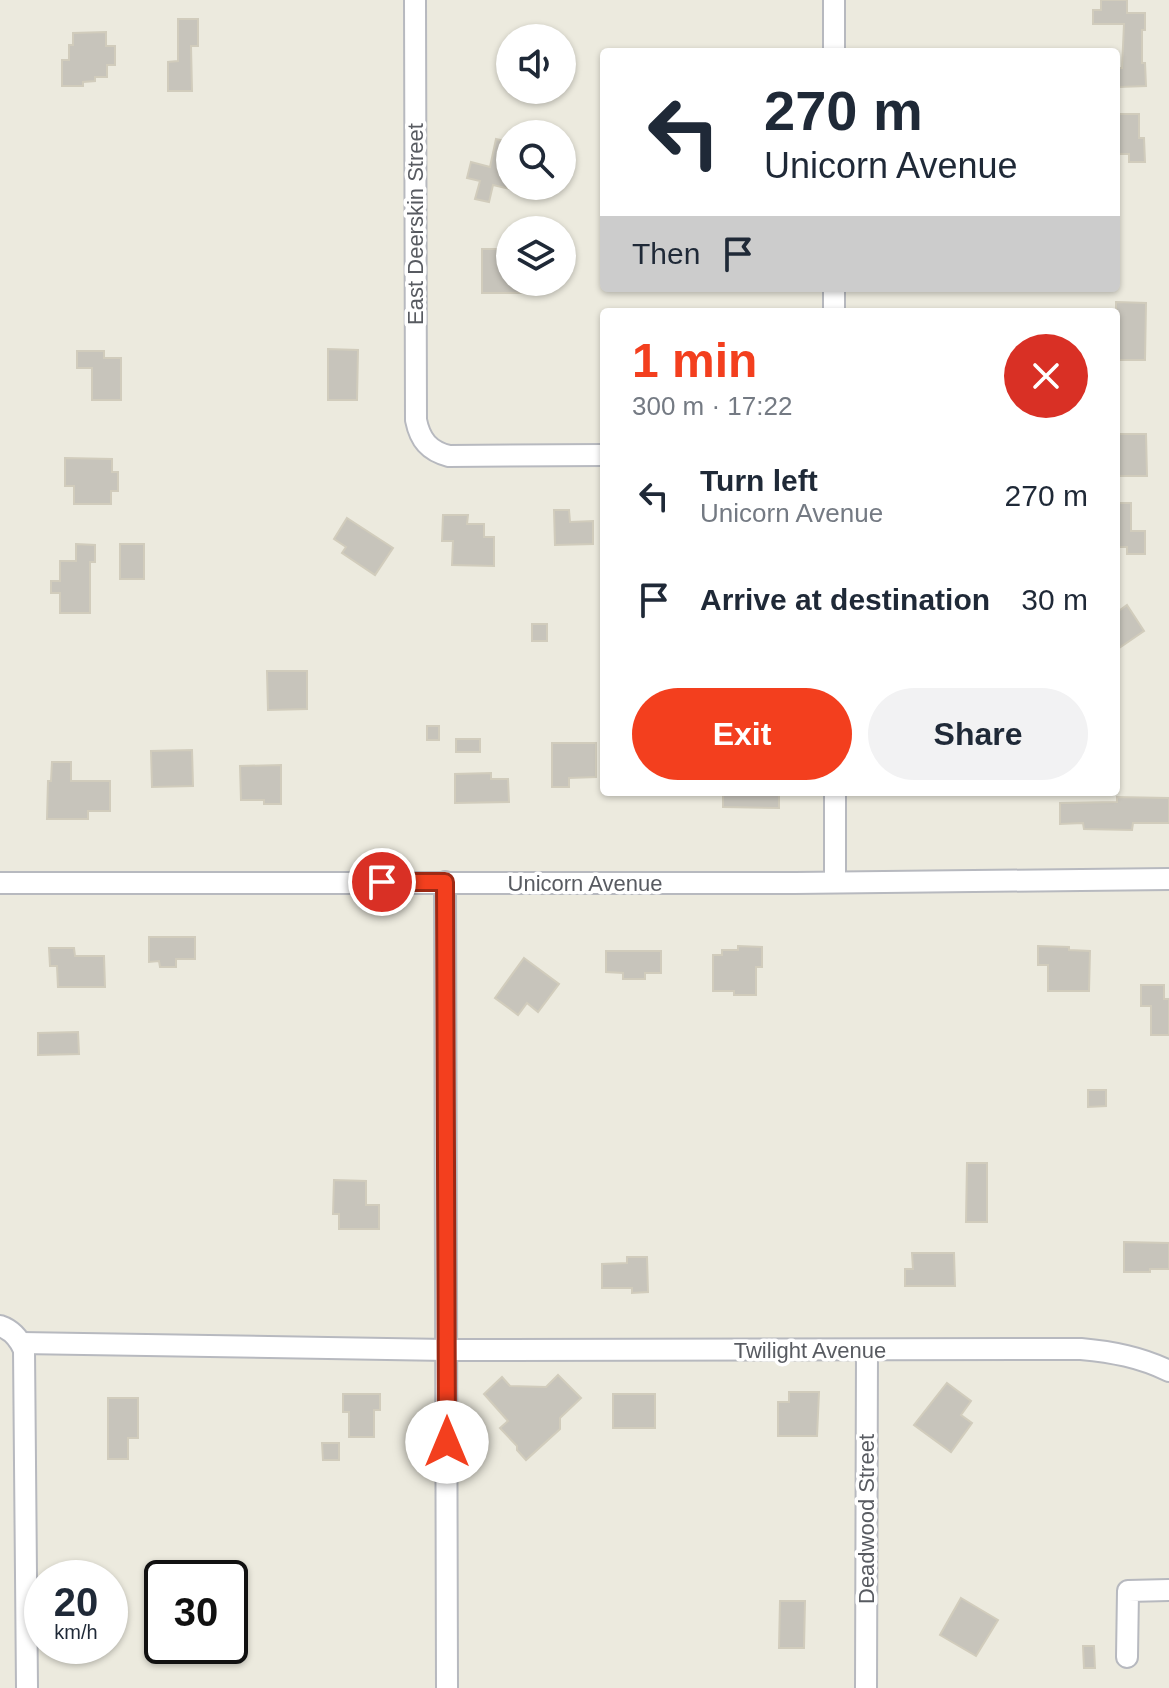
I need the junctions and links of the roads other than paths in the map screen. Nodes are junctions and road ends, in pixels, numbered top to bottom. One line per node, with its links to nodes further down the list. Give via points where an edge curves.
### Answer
1 (415, 0): 4 (street, East Deerskin Street, via 419,434 427,446 449,456)
2 (834, 0): 3 (street)
3 (834, 48)
4 (600, 455)
5 (835, 796): 8 (street)
6 (1169, 879): 8 (street, Unicorn Avenue)
7 (445, 882): 8 (street, Unicorn Avenue); 9 (street, Unicorn Avenue); 12 (street)
8 (835, 882)
9 (0, 883)
10 (0, 1326): 11 (street)
11 (21, 1343): 12 (street, Twilight Avenue); 17 (street)
12 (446, 1350): 13 (street, Twilight Avenue); 18 (street)
13 (867, 1350): 14 (street, Twilight Avenue, via 1081,1349 1115,1352); 19 (street, Deadwood Street)
14 (1169, 1371)
15 (1169, 1590): 16 (street, via 1128,1591)
16 (1127, 1657)
17 (27, 1688)
18 (447, 1688)
19 (866, 1688)

